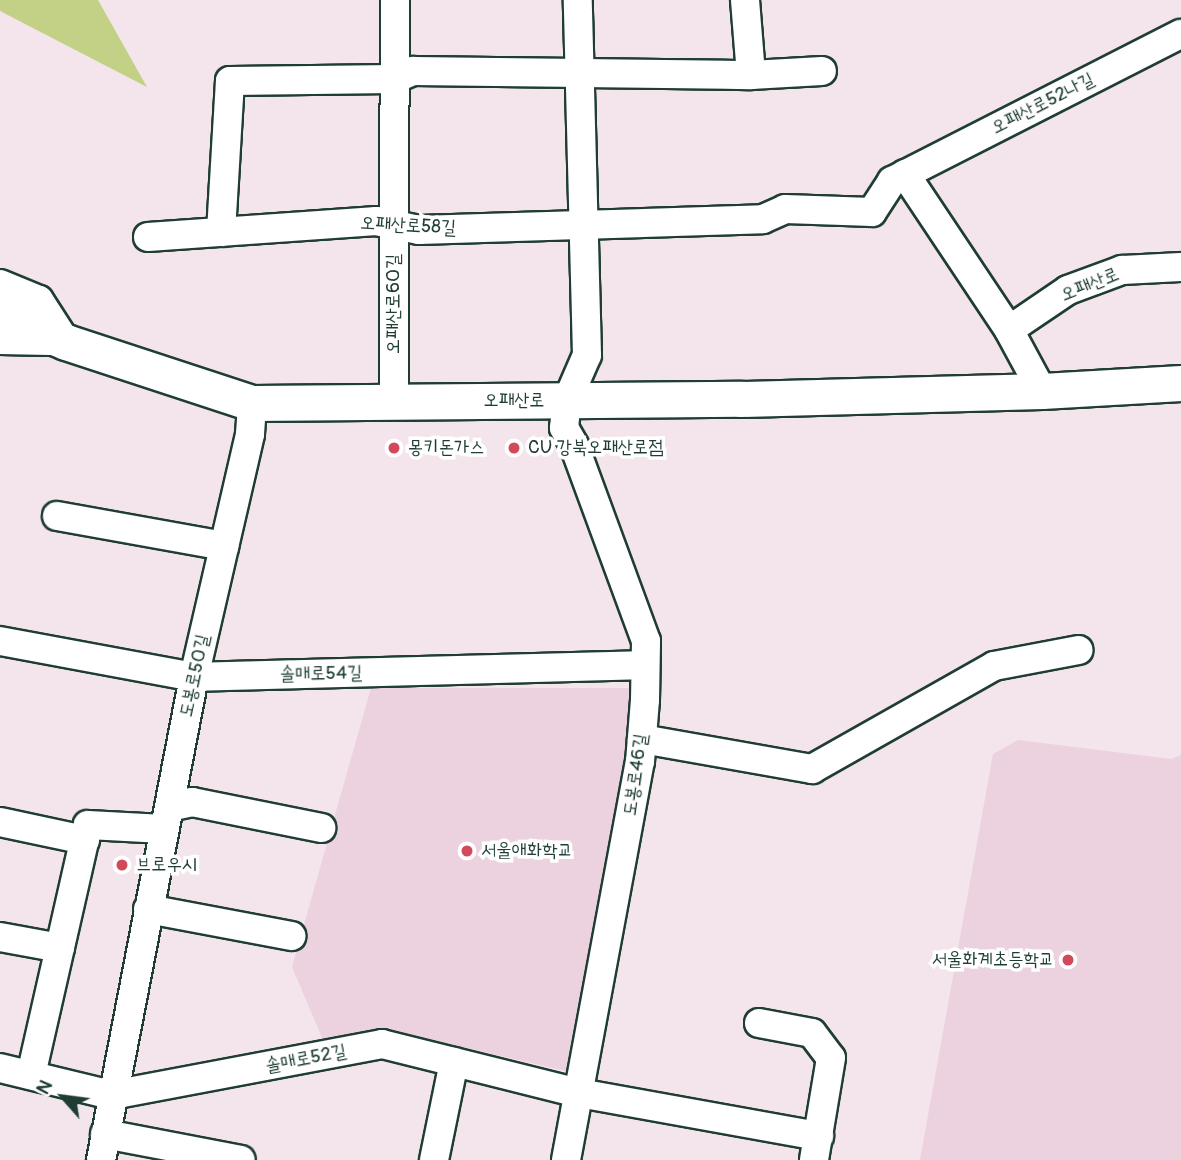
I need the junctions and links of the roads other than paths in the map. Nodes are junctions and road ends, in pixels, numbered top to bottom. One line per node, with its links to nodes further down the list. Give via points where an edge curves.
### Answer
1 (395, 0): 8 (street, 오패산로60길)
2 (578, 0): 6 (street)
3 (744, 0): 7 (street)
4 (1181, 34): 9 (street, 오패산로52나길)
5 (822, 71): 7 (street)
6 (580, 72): 7 (street); 8 (street, via 413,71); 11 (street)
7 (751, 75)
8 (394, 79): 10 (street, 오패산로60길); 12 (street, via 230,81)
9 (905, 174): 11 (street, 오패산로58길, via 892,181 872,212 785,209 763,219); 17 (street)
10 (394, 225): 11 (street, 오패산로58길, via 419,230); 12 (street, 오패산로58길, via 376,221); 23 (street, 오패산로60길)
11 (584, 226): 22 (street, via 587,355)
12 (220, 232): 13 (street, 오패산로58길)
13 (148, 237)
14 (1181, 267): 17 (street, 오패산로, via 1122,270 1068,290)
15 (0, 284): 19 (street, via 39,300)
16 (0, 316): 19 (street, 오패산로)
17 (1009, 330): 21 (street)
18 (0, 340): 19 (street)
19 (66, 342): 24 (street, 오패산로)
20 (1181, 383): 21 (street, 오패산로)
21 (1042, 391): 22 (street, 오패산로)
22 (568, 401): 23 (street, 오패산로); 29 (street, 도봉로46길, via 564,428 646,641)
23 (394, 402): 24 (street, 오패산로)
24 (252, 403): 26 (street, 도봉로50길, via 250,434)
25 (57, 516): 26 (street)
26 (224, 546): 30 (street, 도봉로50길)
27 (0, 641): 30 (street, 솔매로54길)
28 (1079, 650): 31 (street, via 994,666 812,769)
29 (645, 665): 30 (street, 솔매로54길); 31 (street, 도봉로46길)
30 (194, 677): 32 (street, 도봉로50길)
31 (642, 739): 44 (street, 도봉로46길)
32 (166, 818): 34 (street, via 192,802); 35 (street, via 88,825); 36 (street, 도봉로50길)
33 (0, 822): 35 (street)
34 (321, 828)
35 (85, 840): 39 (street)
36 (148, 909): 37 (street); 45 (street, 도봉로50길)
37 (291, 936)
38 (0, 937): 39 (street)
39 (60, 948): 43 (street)
40 (759, 1023): 47 (street, via 812,1033 831,1058)
41 (454, 1062): 44 (street, 솔매로52길); 45 (street, 솔매로52길, via 383,1044); 49 (street)
42 (0, 1068): 43 (street, 솔매로52길)
43 (31, 1075): 45 (street, 솔매로52길)
44 (579, 1093): 47 (street, 솔매로52길); 50 (street, 도봉로46길)
45 (112, 1095): 46 (street, 도봉로50길)
46 (103, 1147): 48 (street, 도봉로50길)
47 (816, 1148)
48 (241, 1160)
49 (434, 1160)
50 (566, 1160)

